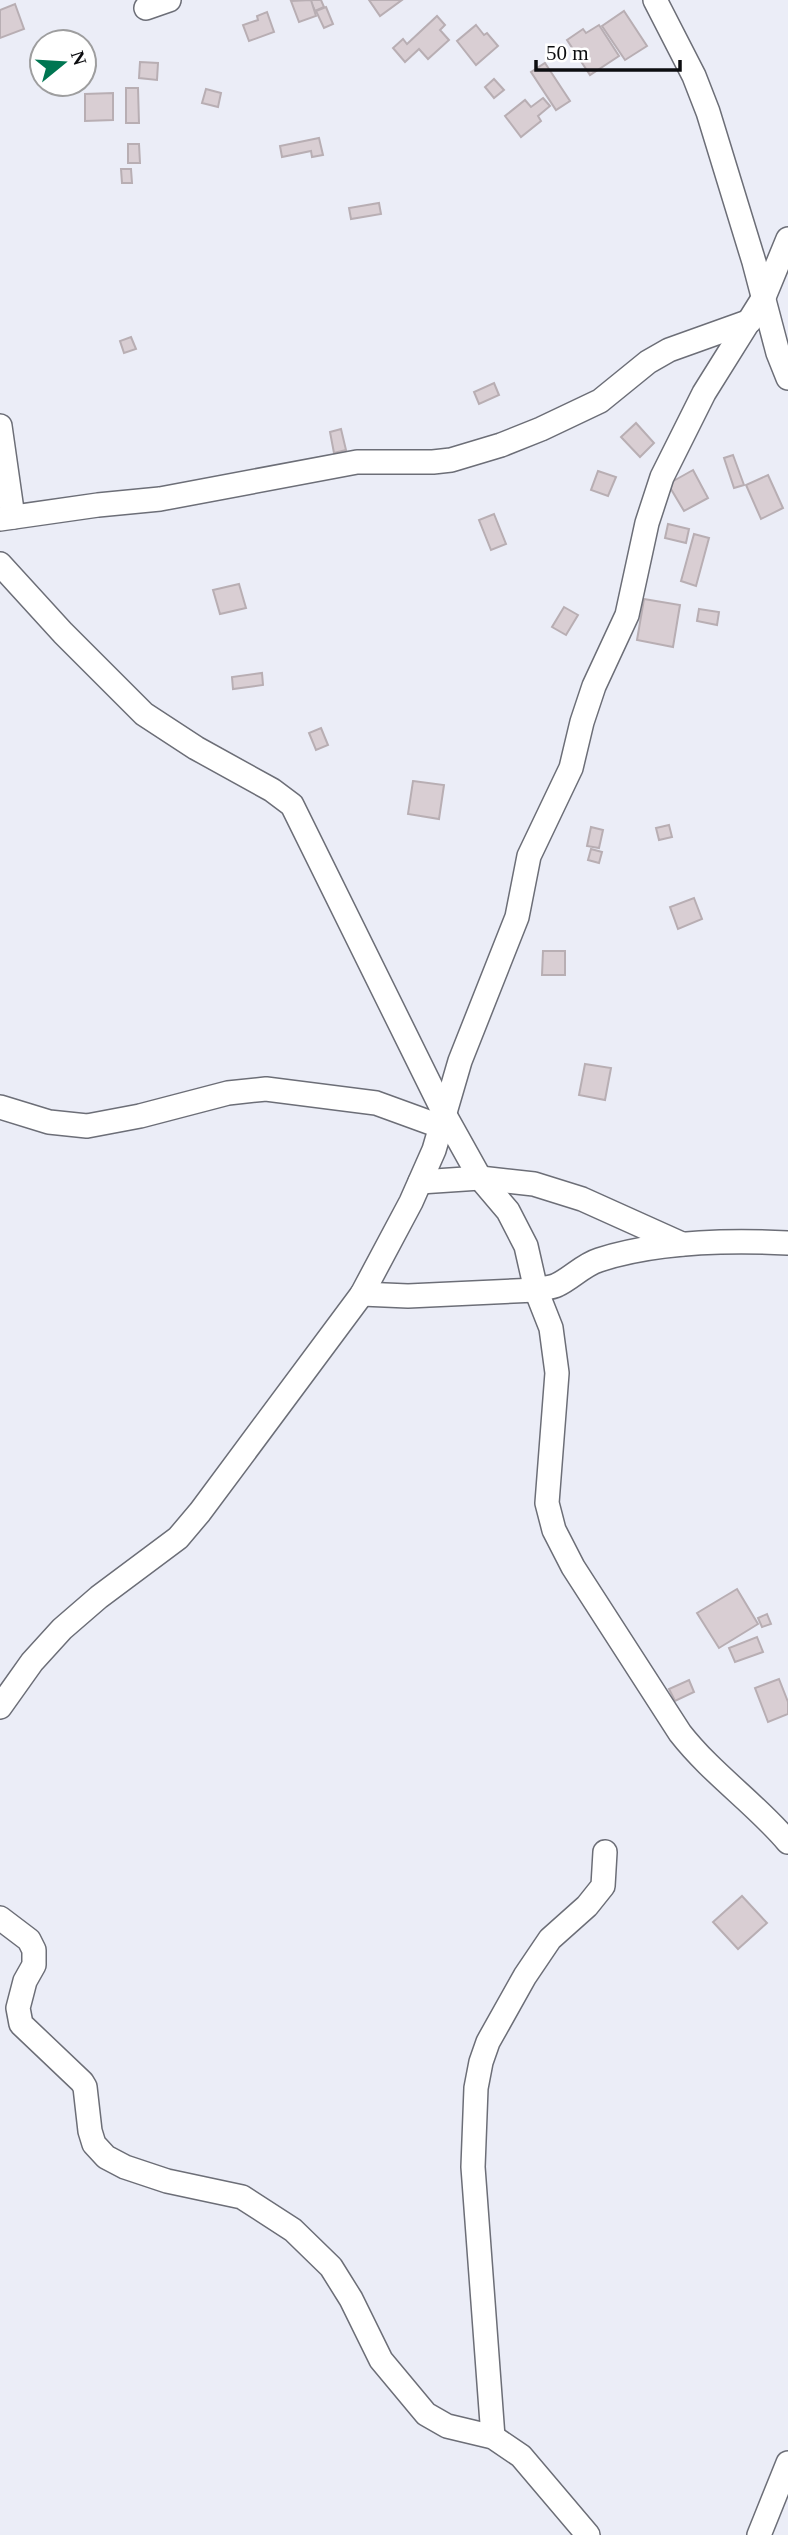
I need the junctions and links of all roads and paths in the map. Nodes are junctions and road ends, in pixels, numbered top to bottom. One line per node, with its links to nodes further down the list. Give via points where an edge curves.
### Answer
1 (169, 0): 3 (street)
2 (655, 0): 5 (street, via 694,76)
3 (146, 8)
4 (788, 239): 5 (street)
5 (774, 289): 6 (street); 7 (street, via 778,353)
6 (750, 321): 9 (street, via 669,350 600,401 541,429 451,460 357,462 160,499); 12 (street, via 704,393 662,477 627,615 594,686 571,768 529,856 517,917 460,1061)
7 (788, 378)
8 (0, 426): 9 (street)
9 (7, 518)
10 (0, 564): 12 (street, via 144,714 292,805)
11 (0, 1107): 12 (street, via 49,1122 87,1126 228,1093 266,1090 376,1103)
12 (444, 1122): 13 (street); 14 (street)
13 (480, 1178): 14 (street); 16 (street, via 558,1190); 17 (street, via 508,1211 526,1245)
14 (420, 1182): 18 (street)
15 (788, 1243): 16 (street)
16 (681, 1244): 17 (street, via 599,1260 556,1286)
17 (536, 1290): 18 (street); 20 (street, via 551,1328 557,1373 547,1503 554,1530 680,1733)
18 (362, 1294): 19 (street, via 178,1538 62,1629)
19 (0, 1707)
20 (788, 1842)
21 (606, 1852): 23 (street, via 603,1886 550,1939 525,1976 481,2062 473,2167)
22 (0, 1918): 23 (street, via 29,1940 34,1950 34,1965 18,2008 21,2024 82,2081 94,2144 106,2157 167,2181 242,2197 293,2230 331,2267 381,2360 426,2413 447,2426)
23 (493, 2437): 25 (street, via 521,2456)
24 (788, 2463): 26 (street)
25 (589, 2535)
26 (759, 2535)

